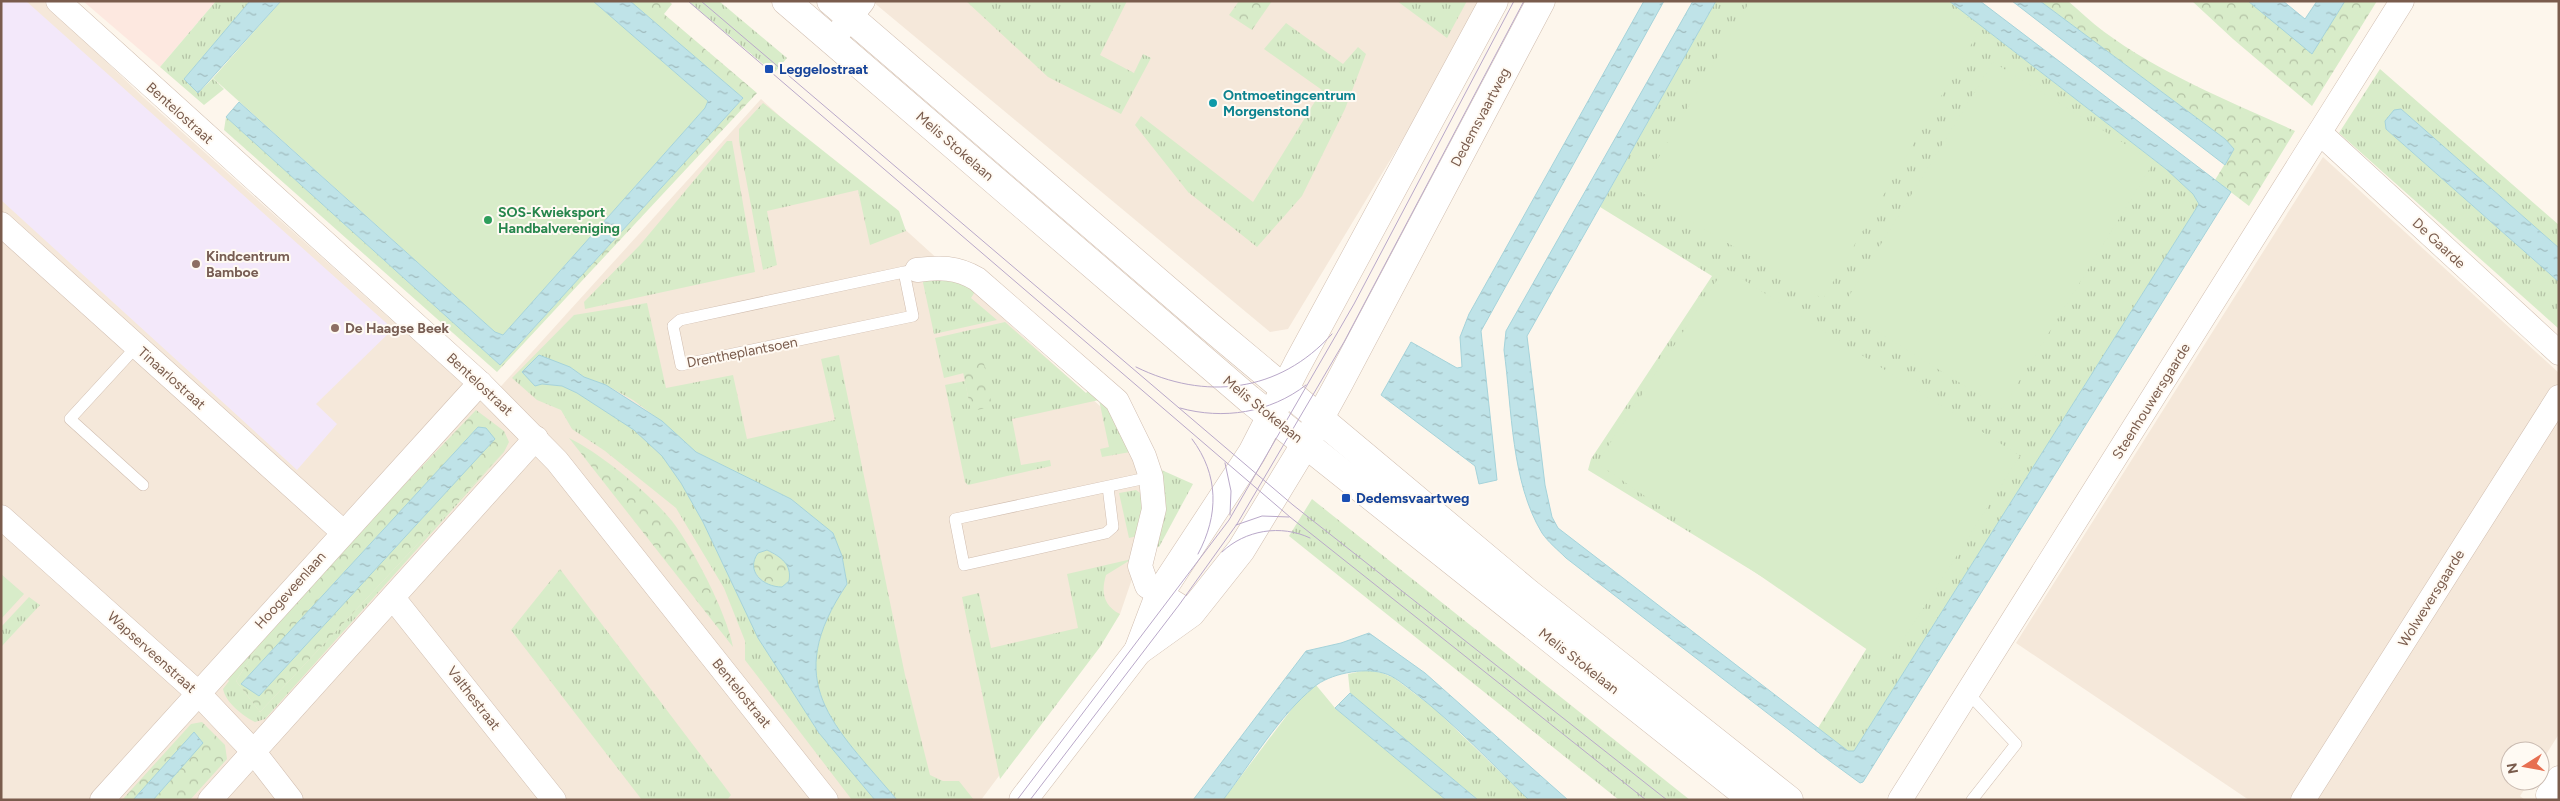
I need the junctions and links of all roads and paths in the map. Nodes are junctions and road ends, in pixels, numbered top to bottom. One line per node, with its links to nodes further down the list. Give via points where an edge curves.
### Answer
1 (58, 1): 13 (street, Bentelostraat)
2 (786, 1): 7 (street, Melis Stokelaan)
3 (1494, 1): 14 (street, Dedemsvaartweg)
4 (1541, 1): 17 (street, Dedemsvaartweg)
5 (2402, 1): 8 (street, Steenhouwersgaarde)
6 (848, 7): 7 (street); 14 (street, Melis Stokelaan, via 1208,325)
7 (832, 40): 16 (street, Melis Stokelaan)
8 (2320, 133): 12 (street, De Gaarde); 29 (street, Steenhouwersgaarde)
9 (1, 224): 11 (street, Tinaarlostraat)
10 (911, 271): 10 (lane, Drentheplantsoen, via 680,320 673,326 681,366 913,316); 20 (street, Drentheplantsoen, via 941,267 964,271 976,279 1117,401 1144,456)
11 (137, 346): 21 (lane, via 70,419); 24 (street, Tinaarlostraat)
12 (2559, 353)
13 (480, 383): 18 (street, Bentelostraat); 24 (street, Hoogeveenlaan)
14 (1286, 389): 16 (street, Dedemsvaartweg); 17 (street, Melis Stokelaan)
15 (2559, 397): 43 (street, Wolweversgaarde)
16 (1273, 417): 19 (street, Melis Stokelaan); 25 (street, Dedemsvaartweg)
17 (1320, 418): 19 (street, Dedemsvaartweg); 40 (street, Melis Stokelaan, via 1528,592)
18 (536, 438): 26 (street); 37 (street, Bentelostraat)
19 (1306, 443): 27 (street, Dedemsvaartweg, via 1241,550); 39 (street, Melis Stokelaan)
20 (1150, 477): 22 (lane); 25 (street, Drentheplantsoen, via 1154,509 1140,566 1147,586)
21 (143, 485)
22 (1108, 487): 22 (lane, via 955,519 964,564 1106,534 1113,528)
23 (1, 517): 30 (street, Wapserveenstraat)
24 (343, 532): 30 (street, Hoogeveenlaan)
25 (1160, 593): 27 (street, Drentheplantsoen); 28 (street, Dedemsvaartweg)
26 (393, 598): 31 (street); 36 (street, Valthestraat)
27 (1191, 613): 28 (street, Dedemsvaartweg)
28 (1138, 651): 38 (street, Dedemsvaartweg)
29 (1968, 692): 41 (street, Steenhouwersgaarde); 42 (lane, via 2016,744)
30 (198, 693): 31 (street, Wapserveenstraat); 33 (street, Hoogeveenlaan)
31 (253, 751): 34 (street); 35 (street, Wapserveenstraat)
32 (2559, 778): 44 (street)
33 (102, 800)
34 (210, 800)
35 (291, 800)
36 (554, 800)
37 (826, 800)
38 (1023, 800)
39 (1753, 800)
40 (1789, 800)
41 (1900, 800)
42 (1972, 800)
43 (2303, 800)
44 (2548, 800)

